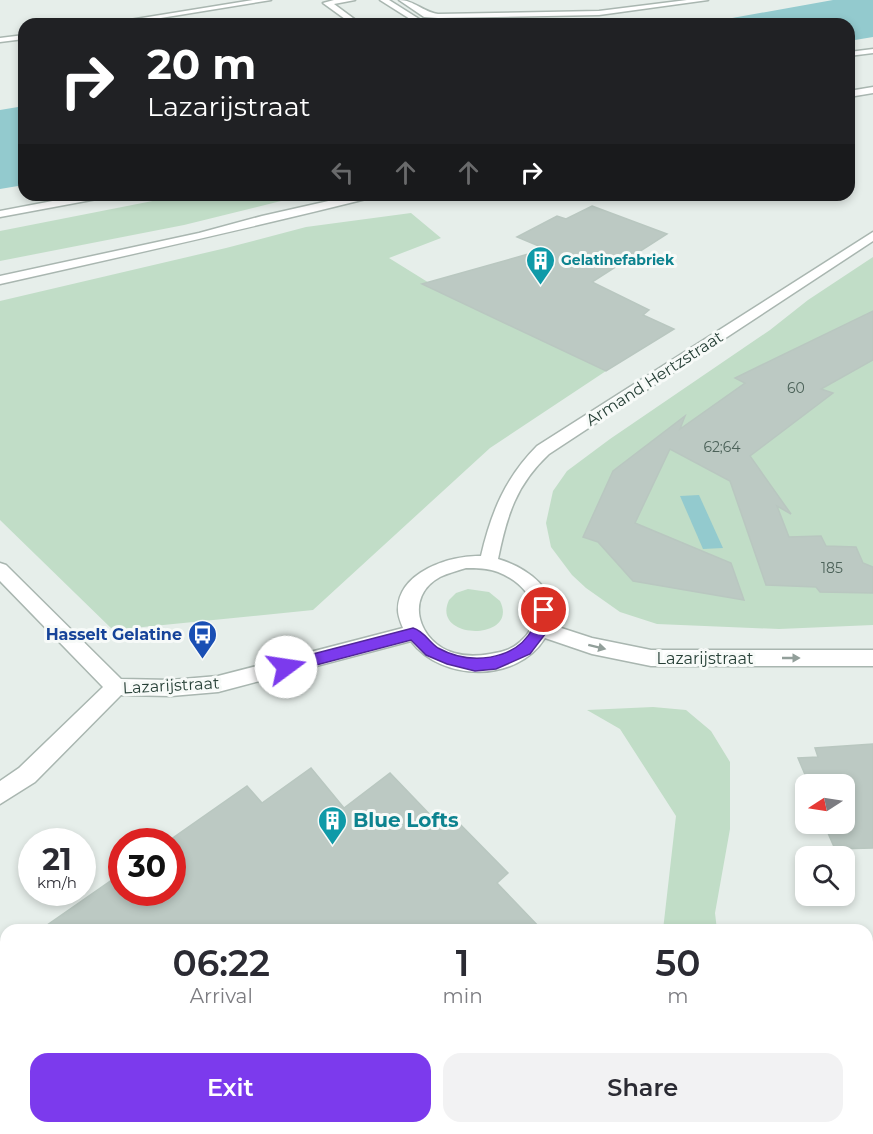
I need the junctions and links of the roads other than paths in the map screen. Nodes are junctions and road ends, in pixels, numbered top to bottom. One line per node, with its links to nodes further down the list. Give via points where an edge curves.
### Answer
1 (267, 0): 6 (street)
2 (351, 0): 7 (street, via 327,3)
3 (384, 0): 8 (street)
4 (403, 0): 5 (street, via 427,15 438,16 599,13)
5 (704, 0)
6 (149, 18)
7 (348, 18)
8 (413, 18)
9 (18, 37): 10 (street)
10 (0, 40)
11 (873, 51): 12 (street)
12 (855, 53)
13 (873, 90): 14 (street)
14 (855, 93)
15 (70, 201): 17 (street)
16 (343, 201): 19 (street)
17 (0, 214)
18 (873, 236): 20 (street, Armand Hertzstraat, via 543,450 508,491 500,508)
19 (0, 280)
20 (488, 562): 22 (street, via 514,572 536,590 544,610); 23 (street, via 445,566 426,576 414,590 407,608)
21 (0, 570): 25 (street)
22 (541, 629): 23 (street, via 525,650 516,655 496,663 475,665 431,651); 24 (street, Lazarijstraat, one-way to 24, via 592,646 651,658)
23 (413, 633): 25 (street, Lazarijstraat, via 218,684)
24 (873, 658)
25 (116, 687): 26 (street, Lazarijstraat, via 27,775)
26 (0, 794)

